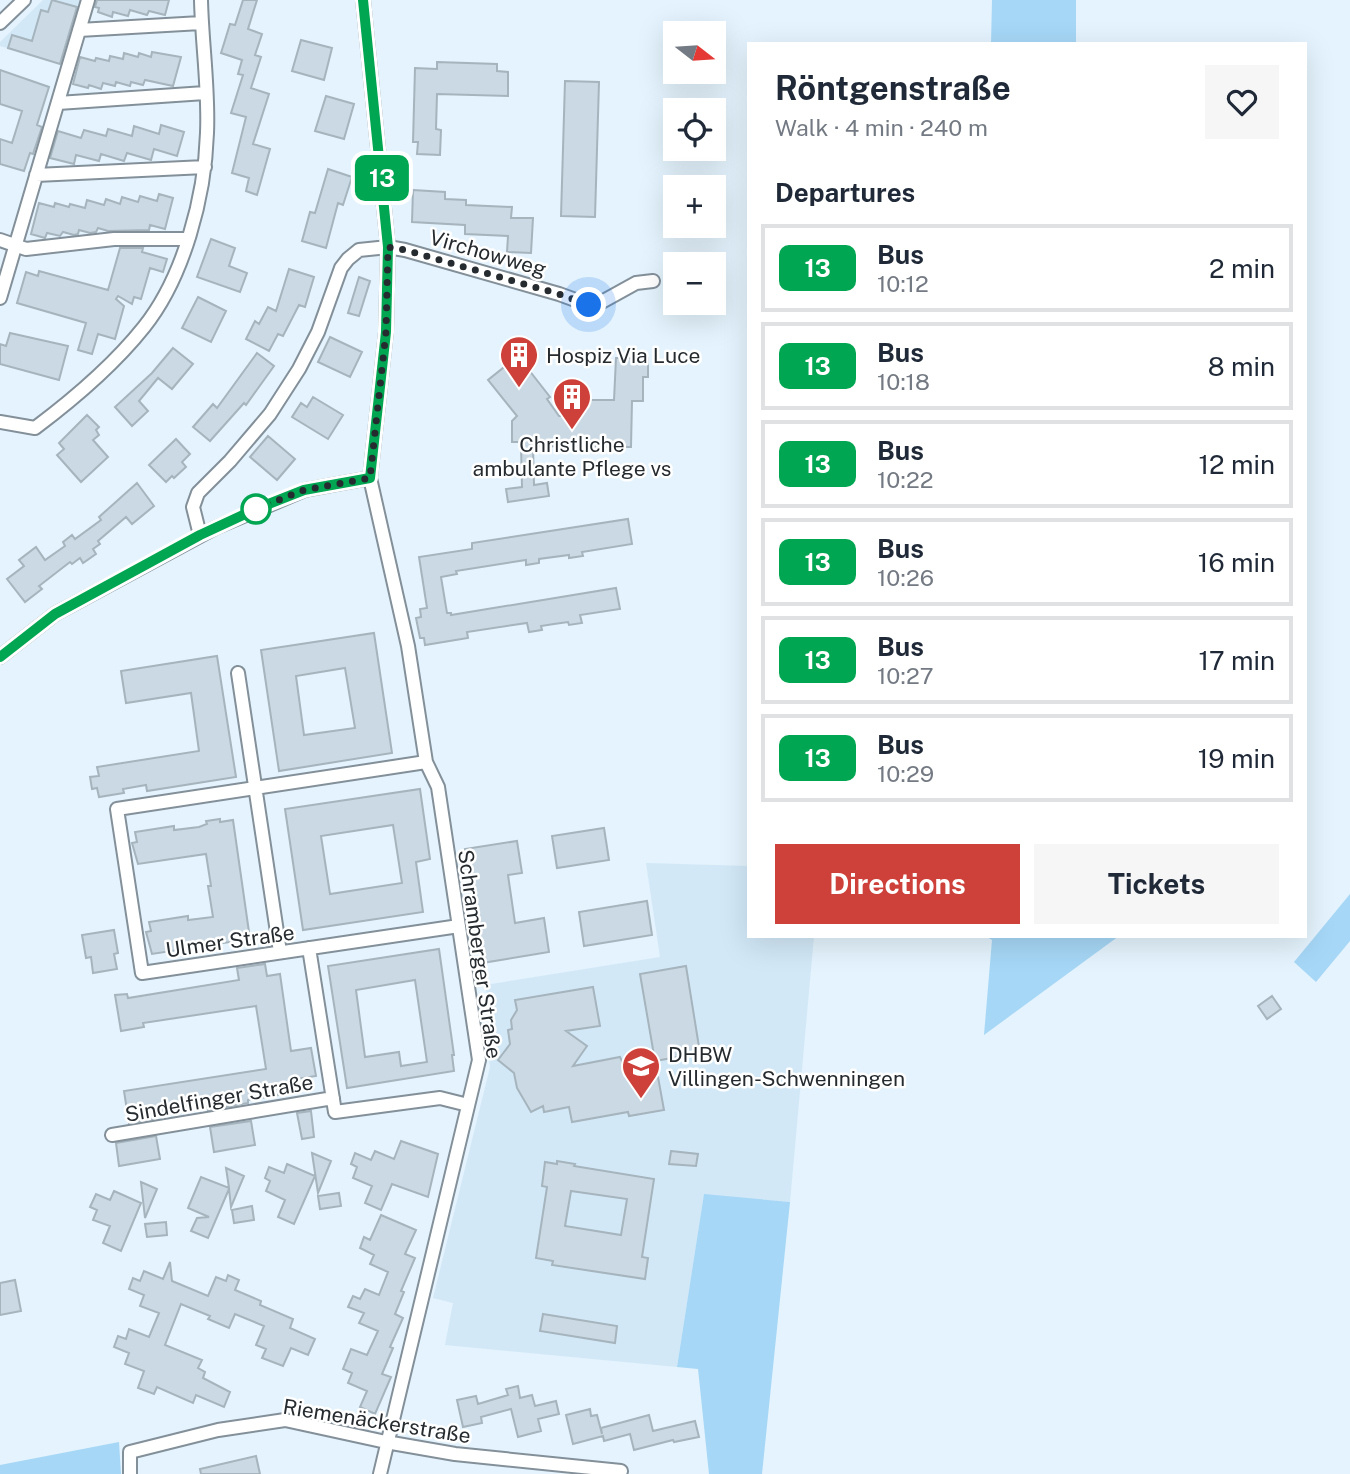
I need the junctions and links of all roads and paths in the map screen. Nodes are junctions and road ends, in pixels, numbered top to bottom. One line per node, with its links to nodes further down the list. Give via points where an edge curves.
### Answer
1 (24, 0): 5 (street)
2 (88, 0): 7 (street)
3 (201, 0): 6 (street)
4 (363, 0): 15 (street, Schramberger Straße)
5 (0, 23)
6 (201, 23): 7 (street); 8 (street)
7 (79, 30): 9 (street)
8 (205, 93): 9 (street); 10 (street)
9 (58, 103): 11 (street)
10 (205, 167): 11 (street); 12 (street)
11 (36, 175): 14 (street)
12 (188, 239): 14 (street, via 114,239 26,249); 18 (street, via 170,286 145,326 115,360 35,428)
13 (0, 240): 14 (street)
14 (15, 245): 17 (street)
15 (388, 247): 16 (street, Virchowweg, via 589,305 636,283); 19 (street, Schramberger Straße, via 386,332); 20 (street, via 359,250 341,268 299,369 270,414 198,493 194,507)
16 (653, 281)
17 (0, 298)
18 (0, 422)
19 (370, 478): 20 (street, via 304,490); 23 (street, Schramberger Straße, via 408,646)
20 (200, 535): 21 (street, via 55,614)
21 (0, 657)
22 (238, 673): 24 (street)
23 (426, 762): 24 (street, Ulmer Straße); 25 (street, Schramberger Straße, via 438,786)
24 (256, 789): 27 (street); 27 (street, Ulmer Straße, via 117,809 142,973)
25 (459, 926): 26 (street, Ulmer Straße); 29 (street, Schramberger Straße, via 479,1060)
26 (309, 948): 27 (street, Ulmer Straße); 28 (street, Sindelfinger Straße)
27 (280, 952)
28 (333, 1098): 29 (street, Sindelfinger Straße, via 335,1112 440,1098); 30 (street, Sindelfinger Straße)
29 (468, 1105): 31 (street, Schramberger Straße)
30 (112, 1135)
31 (386, 1442): 32 (street, Riemenäckerstraße); 34 (street, Riemenäckerstraße, via 285,1420 218,1430 130,1452); 35 (street, Schramberger Straße)
32 (549, 1469): 33 (street, Riemenäckerstraße)
33 (621, 1471)
34 (130, 1474)
35 (380, 1474)

